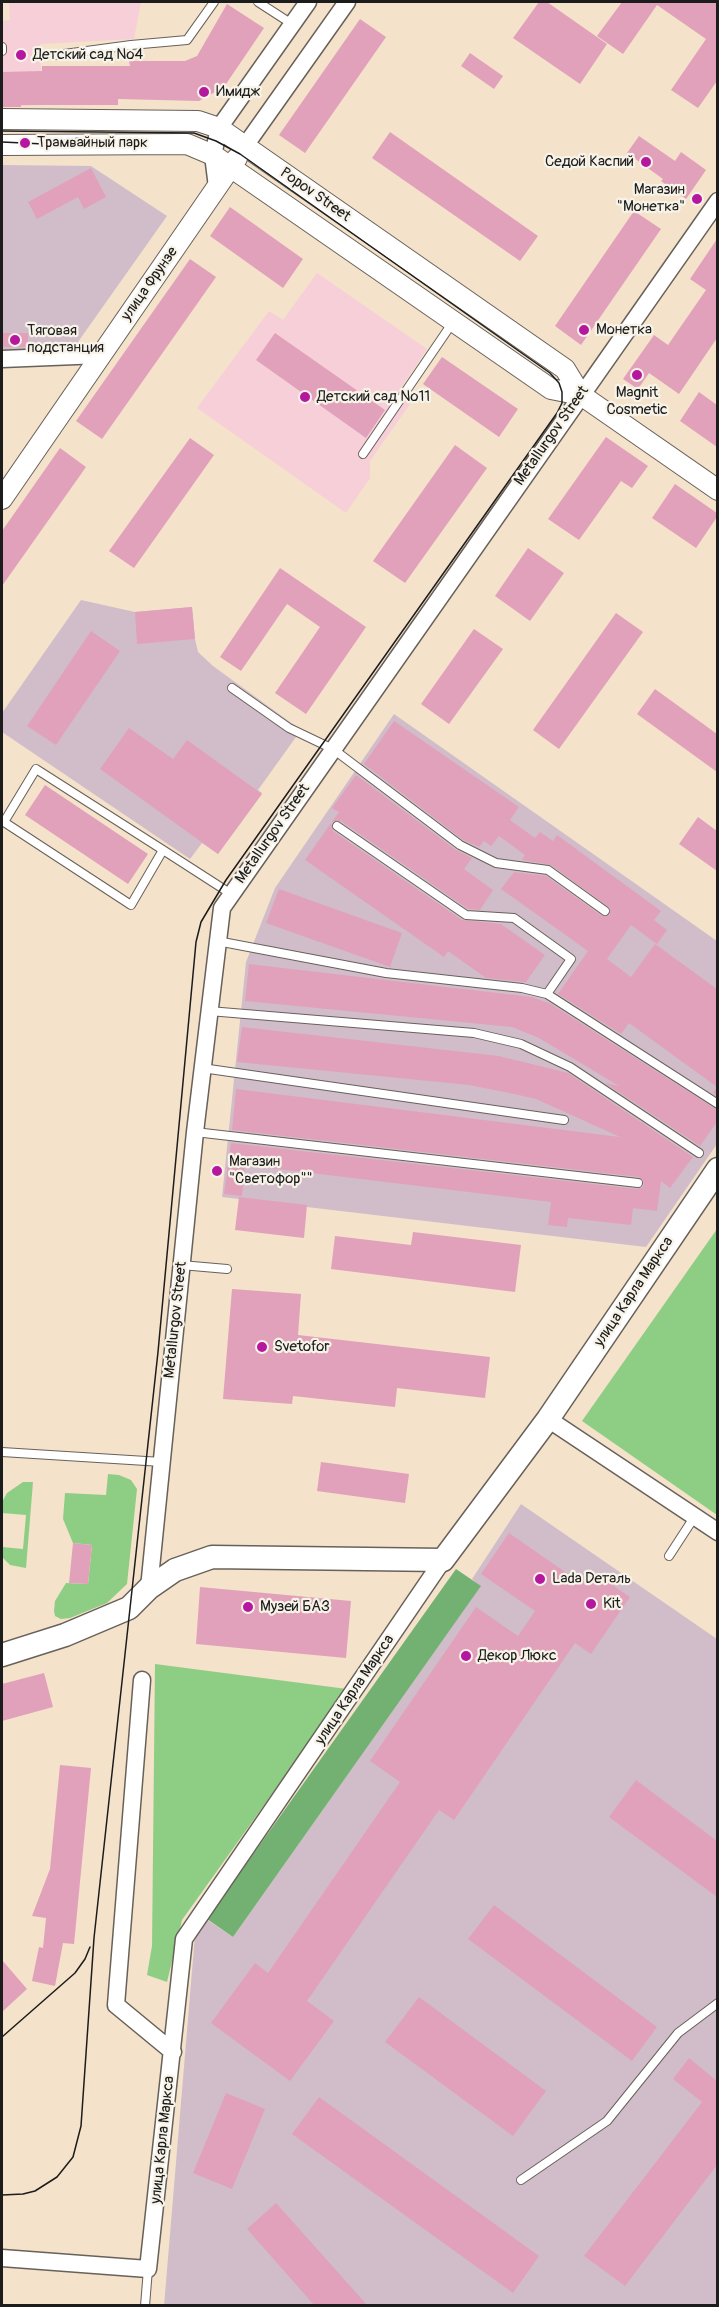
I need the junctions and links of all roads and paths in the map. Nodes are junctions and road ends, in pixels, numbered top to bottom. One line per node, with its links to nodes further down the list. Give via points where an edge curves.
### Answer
1 (214, 2): 6 (lane, via 187,40)
2 (258, 2): 5 (lane)
3 (308, 2): 5 (street)
4 (347, 2): 10 (street, улица Фрунзе)
5 (292, 24): 8 (street)
6 (57, 56)
7 (2, 119): 8 (street, Popov Street, via 198,122)
8 (219, 128): 10 (street, Popov Street); 11 (street)
9 (2, 146): 11 (street, Popov Street, via 187,144)
10 (245, 146): 12 (street, улица Фрунзе); 18 (street, Popov Street, via 565,369)
11 (213, 155): 12 (street, Popov Street); 13 (street)
12 (231, 167): 13 (street, улица Фрунзе); 15 (street, Popov Street)
13 (217, 187): 16 (street, улица Фрунзе)
14 (717, 201): 18 (street, Metallurgov Street)
15 (453, 321): 18 (street, Popov Street, via 551,389); 19 (lane)
16 (101, 355): 17 (street); 21 (street, улица Фрунзе)
17 (2, 359)
18 (581, 395): 20 (street, Popov Street); 23 (street, Metallurgov Street)
19 (363, 454)
20 (717, 490)
21 (2, 499)
22 (232, 688): 23 (lane, via 289,728)
23 (333, 749): 27 (street, Metallurgov Street); 28 (lane, via 459,845 496,862 548,870)
24 (3, 824): 26 (lane, via 36,769); 26 (lane, via 131,905)
25 (338, 825): 30 (lane, via 466,915 514,918 571,959)
26 (163, 850): 27 (lane)
27 (231, 894): 29 (street, Metallurgov Street, via 222,908)
28 (605, 911)
29 (216, 941): 30 (lane, via 386,973); 31 (street, Metallurgov Street)
30 (547, 994): 33 (lane)
31 (208, 1011): 32 (street, Metallurgov Street); 36 (lane, via 474,1033 521,1044 570,1067)
32 (202, 1068): 34 (lane); 35 (street, Metallurgov Street)
33 (717, 1104)
34 (564, 1120)
35 (195, 1132): 38 (lane); 39 (street, Metallurgov Street)
36 (699, 1153)
37 (717, 1169): 41 (main road, улица Карла Маркса)
38 (638, 1183)
39 (182, 1265): 40 (lane); 43 (street, Metallurgov Street)
40 (226, 1269)
41 (548, 1419): 44 (street); 47 (main road, улица Карла Маркса)
42 (2, 1452): 43 (lane)
43 (162, 1462): 48 (street, Metallurgov Street)
44 (695, 1516): 45 (street); 46 (lane)
45 (717, 1532)
46 (669, 1556)
47 (443, 1560): 48 (main road, via 212,1557 175,1570); 52 (street, улица Карла Маркса, via 184,1939)
48 (149, 1588): 49 (main road, via 129,1608 65,1635)
49 (2, 1655)
50 (142, 1680): 52 (street, via 116,2005)
51 (717, 2003): 53 (lane, via 678,2033 607,2121)
52 (173, 2052): 55 (street, улица Карла Маркса)
53 (521, 2180)
54 (2, 2258): 55 (street)
55 (148, 2270): 56 (lane)
56 (145, 2306)

